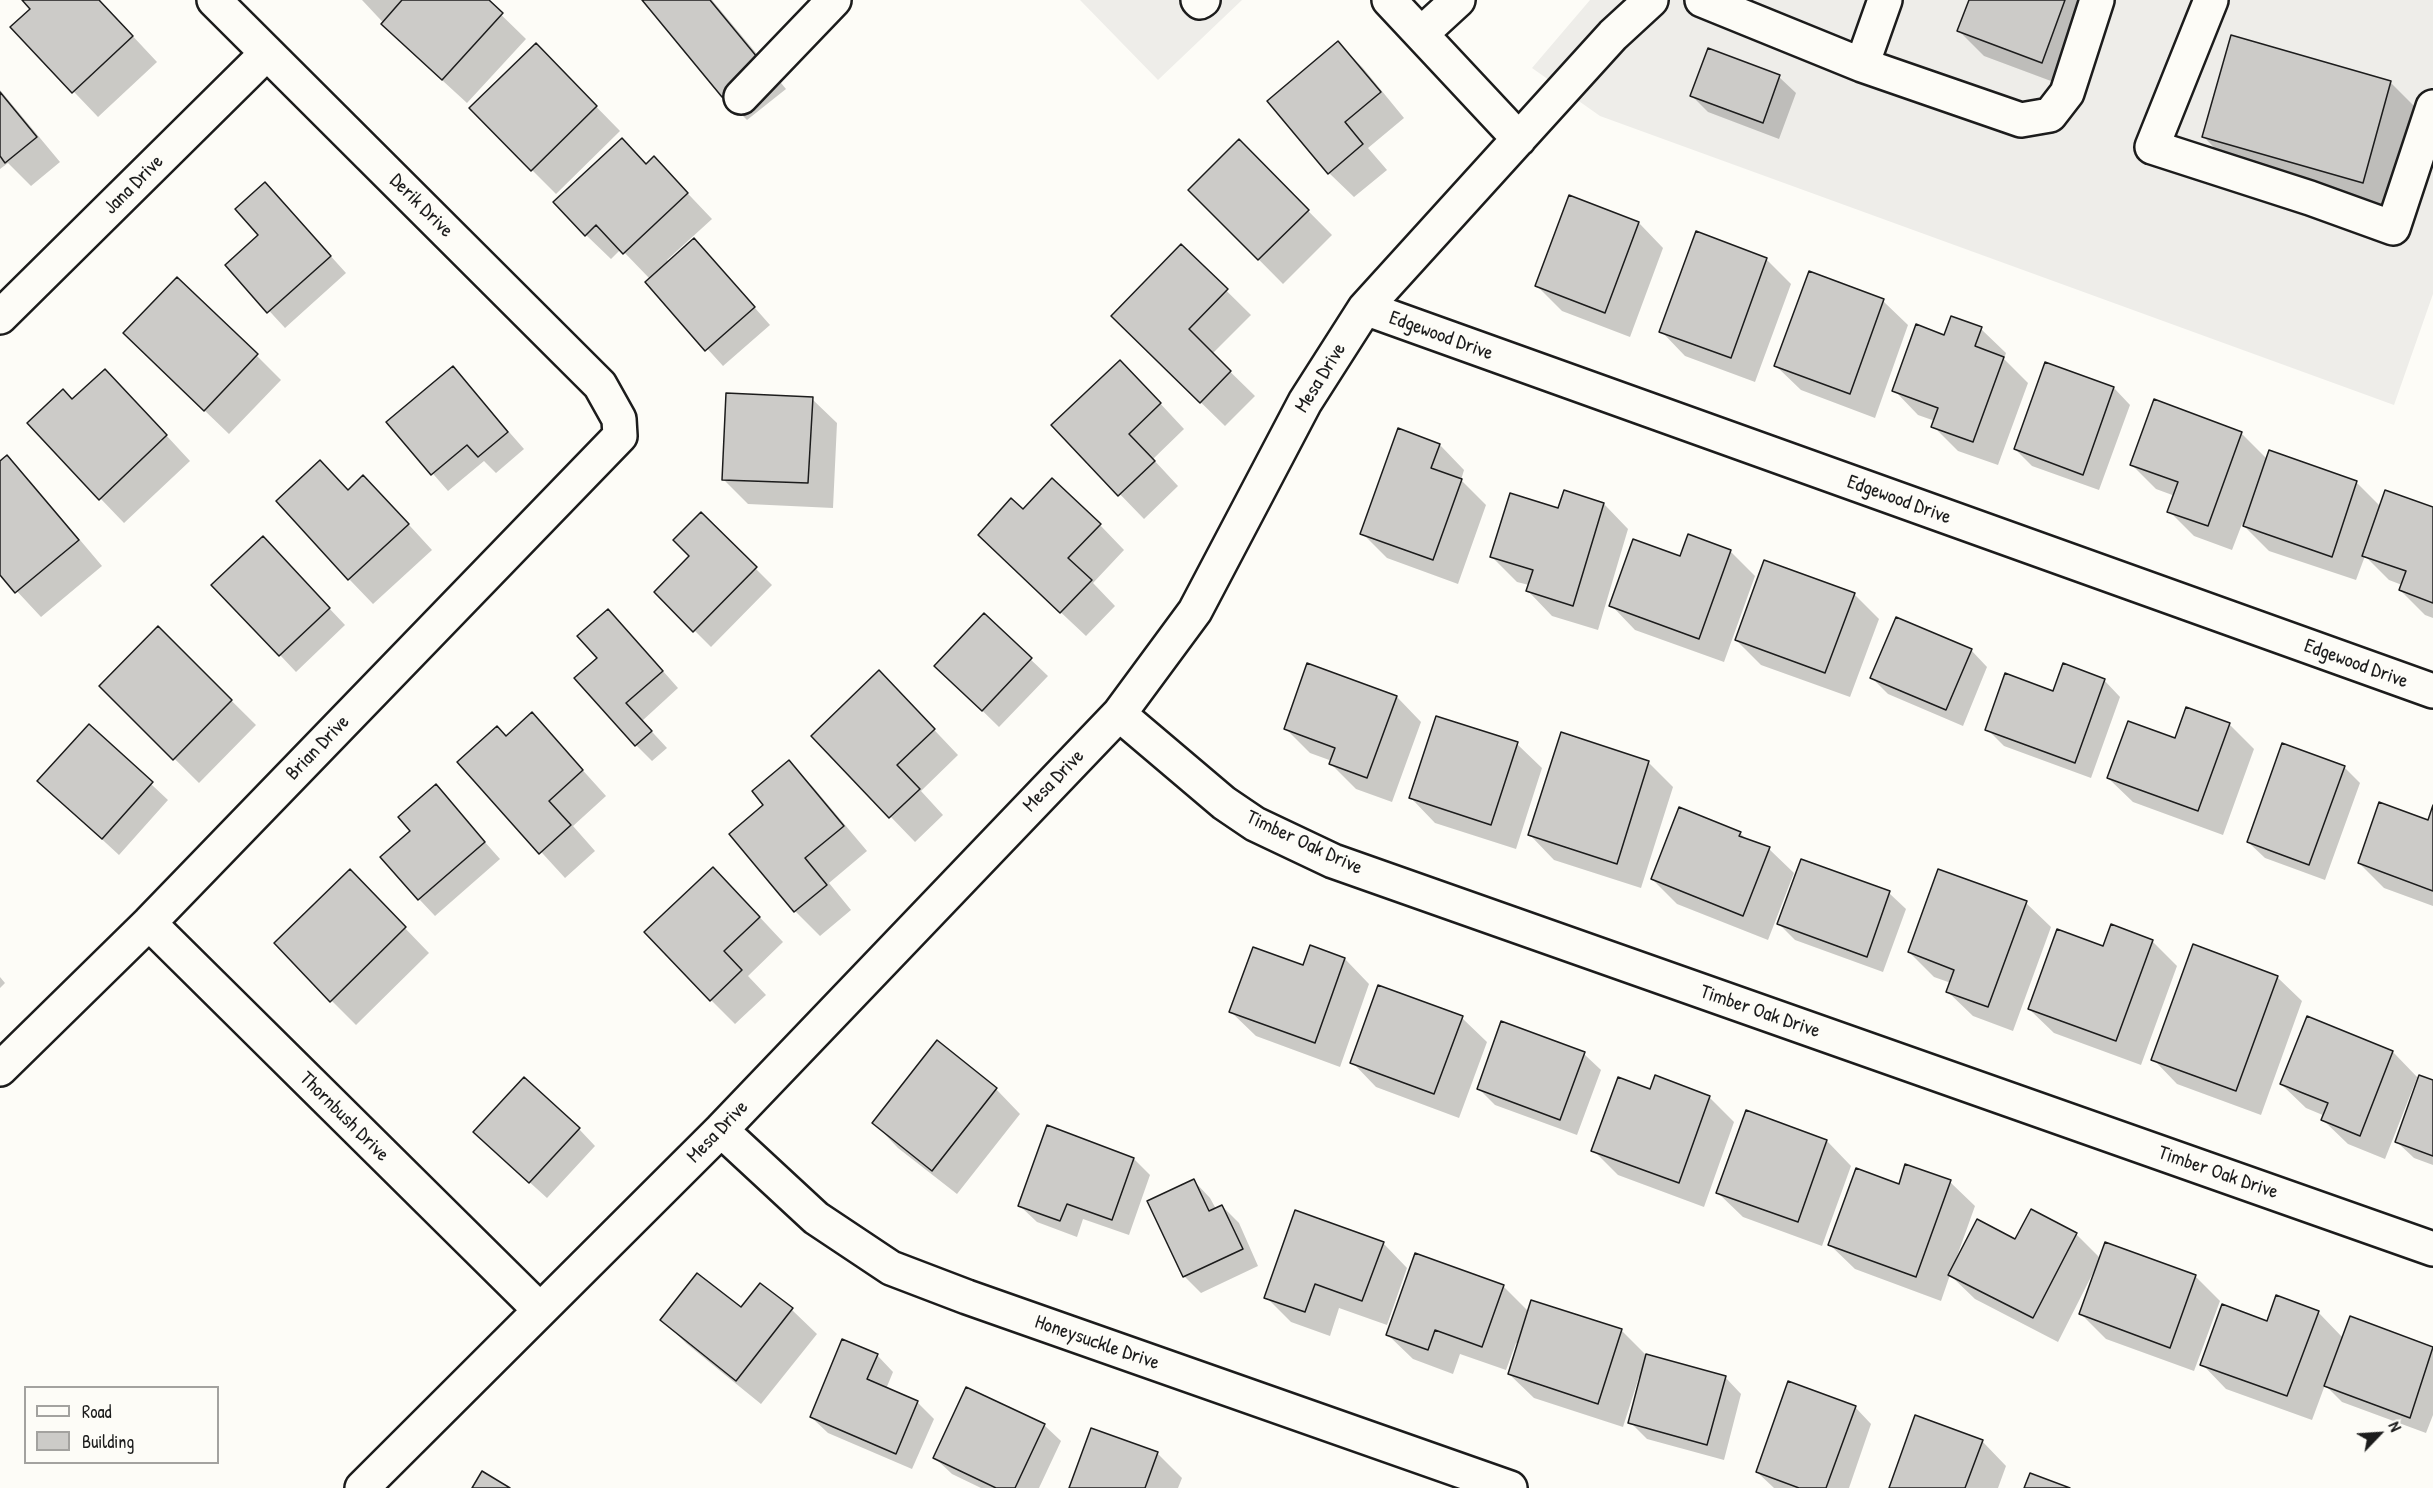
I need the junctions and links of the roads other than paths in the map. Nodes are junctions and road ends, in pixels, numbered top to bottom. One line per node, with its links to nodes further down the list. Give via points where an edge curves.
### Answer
1 (214, 0): 11 (street, Derik Drive)
2 (834, 0): 13 (street)
3 (1389, 0): 10 (street)
4 (1458, 0): 10 (street)
5 (1651, 0): 15 (street, Mesa Drive, via 1613,35)
6 (1702, 0): 12 (street)
7 (1884, 0): 12 (street)
8 (2097, 0): 12 (street, via 2067,93 2050,115 2021,120)
9 (2211, 0): 14 (street, via 2152,147 2393,228)
10 (1421, 34): 15 (street)
11 (267, 53): 17 (street, Jana Drive); 18 (street, Derik Drive, via 600,385)
12 (1862, 64)
13 (741, 97)
14 (2433, 107)
15 (1519, 139): 16 (street, Mesa Drive)
16 (1365, 308): 19 (street, Edgewood Drive); 20 (street, Mesa Drive, via 1305,402 1195,611)
17 (0, 317)
18 (619, 419): 21 (street, Brian Drive, via 620,436)
19 (2433, 692)
20 (1119, 714): 23 (street, Mesa Drive); 24 (street, Timber Oak Drive, via 1224,803 1255,824 1333,861)
21 (149, 923): 22 (street, Brian Drive); 25 (street, Thornbush Drive)
22 (0, 1069)
23 (721, 1130): 25 (street, Mesa Drive); 27 (street, Honeysuckle Drive, via 816,1218 891,1268)
24 (2433, 1249)
25 (540, 1310): 26 (street, Mesa Drive)
26 (362, 1488)
27 (1510, 1488)

